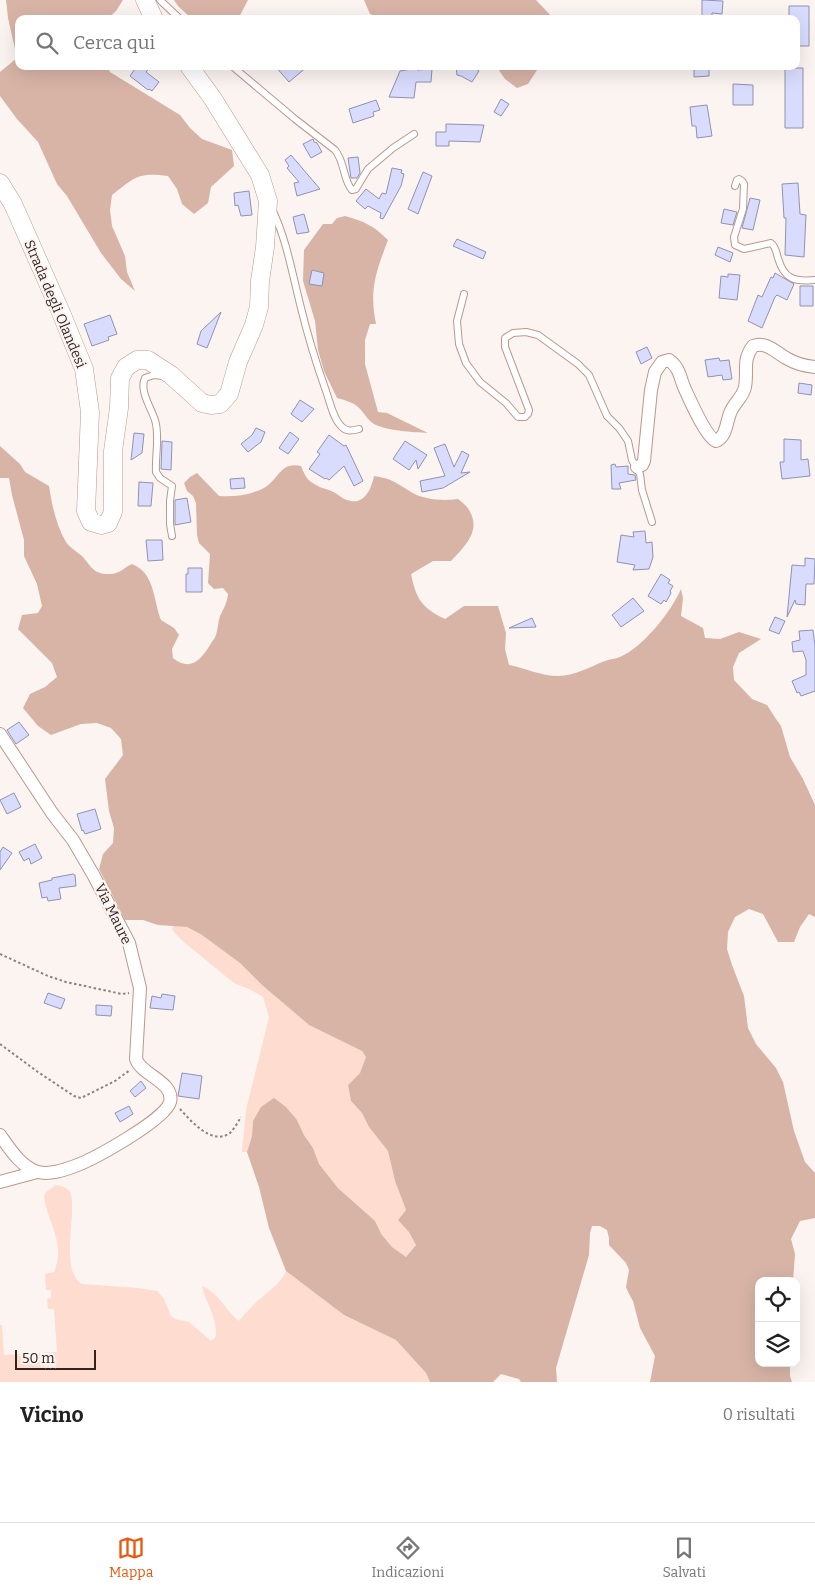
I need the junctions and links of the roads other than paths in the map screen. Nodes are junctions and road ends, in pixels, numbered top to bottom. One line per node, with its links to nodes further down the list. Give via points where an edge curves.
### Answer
1 (145, 0): 3 (main road)
2 (160, 0): 4 (lane)
3 (152, 15)
4 (176, 15)
5 (193, 70): 10 (main road, Strada degli Olandesi, via 260,175)
6 (237, 70): 7 (lane, via 335,150 352,190 358,187 368,169 382,156)
7 (414, 134)
8 (0, 183): 14 (main road, Strada degli Olandesi, via 84,369 90,412 86,511 92,522 101,526 108,523 113,512 113,451 120,378 126,367 137,360 148,360)
9 (735, 186): 11 (lane, via 739,179 744,184 743,209 734,237 735,245 744,248 771,244 775,246 784,273 799,281)
10 (268, 201): 14 (main road, Strada degli Olandesi, via 260,307 229,394 220,404 202,403); 15 (lane, via 278,221 316,365 334,414 346,430)
11 (815, 280)
12 (464, 294): 16 (lane, via 457,321 459,344 466,363 480,382 518,417 527,416 528,410 504,347 505,338 520,332 538,336 589,375 607,416 628,441)
13 (815, 367): 16 (street, via 787,359 764,345 753,346 745,365 743,394 731,410 723,436 716,441 702,424 675,364 669,360 662,362 655,372 644,460)
14 (171, 375): 18 (lane, via 149,376 143,382 157,430 156,472 172,486)
15 (358, 429)
16 (637, 467): 17 (lane)
17 (652, 522)
18 (172, 536)
19 (0, 734): 21 (street, Via Maure, via 73,840 129,943 140,988 136,1059 170,1095 170,1103 164,1112 131,1136 76,1166 48,1174)
20 (0, 1135): 21 (street, via 24,1164)
21 (37, 1172): 22 (street)
22 (0, 1182)

